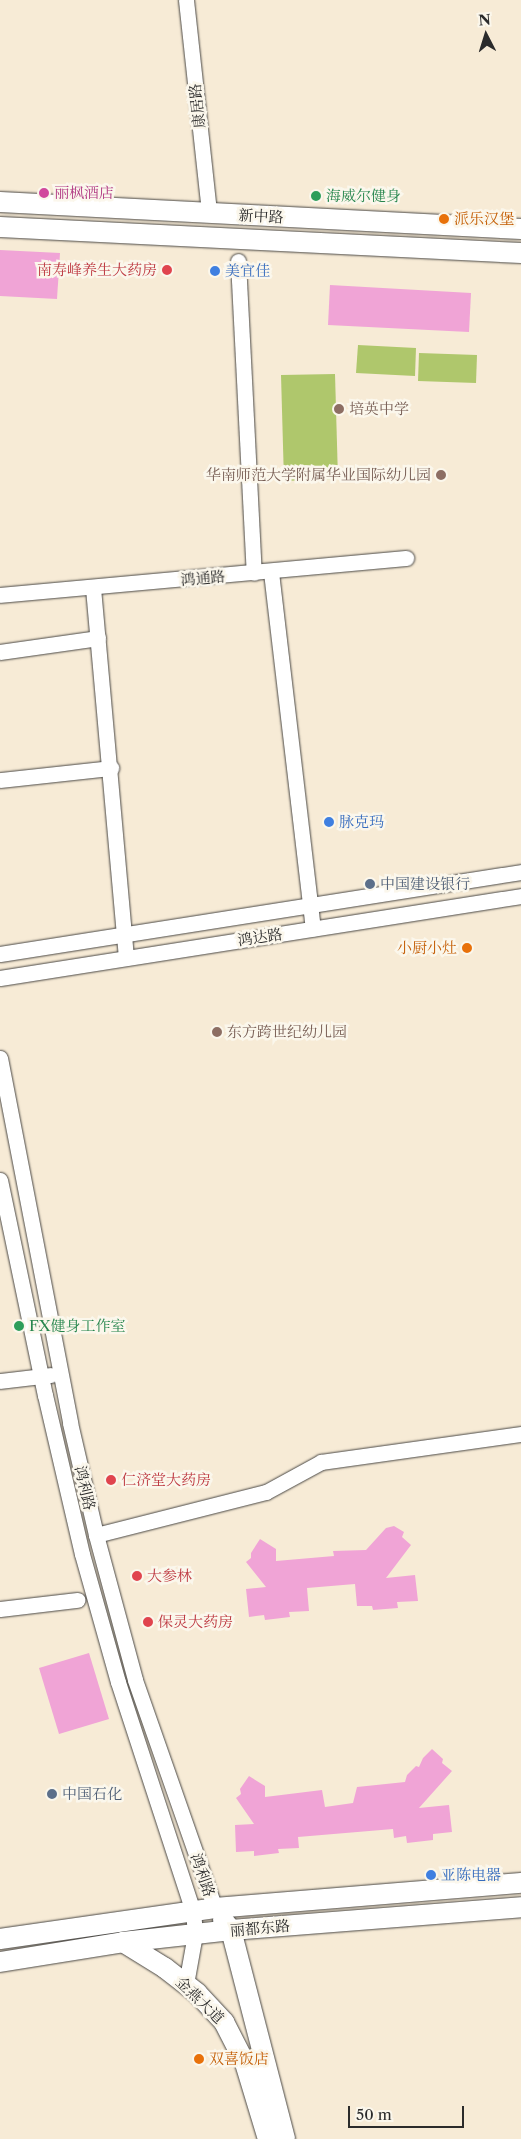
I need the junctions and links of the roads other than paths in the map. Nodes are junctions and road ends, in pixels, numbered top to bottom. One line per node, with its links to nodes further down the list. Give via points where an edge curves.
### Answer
1 (186, 0): 3 (street, 康居路)
2 (0, 202): 3 (main road, 新中路)
3 (209, 213): 5 (main road, 新中路)
4 (0, 227): 6 (main road, 新中路)
5 (521, 229)
6 (521, 253)
7 (238, 261): 10 (street)
8 (406, 558): 9 (street, 鸿通路)
9 (271, 572): 10 (street, 鸿通路); 19 (street)
10 (254, 573): 11 (street, 鸿通路)
11 (93, 588): 12 (street, 鸿通路); 13 (street)
12 (0, 595)
13 (98, 638): 14 (street); 15 (street)
14 (0, 652)
15 (111, 768): 16 (street); 21 (street)
16 (0, 780)
17 (521, 872): 19 (street, 鸿达路)
18 (521, 896): 20 (street, 鸿达路)
19 (310, 905): 20 (street); 21 (street, 鸿达路)
20 (313, 929): 23 (street, 鸿达路)
21 (124, 935): 22 (street, 鸿达路); 23 (street)
22 (0, 954)
23 (126, 958): 24 (street, 鸿达路)
24 (0, 978)
25 (0, 1058): 27 (street, 鸿利路)
26 (0, 1180): 28 (street, 鸿利路)
27 (61, 1374): 28 (street); 31 (street, 鸿利路)
28 (41, 1376): 29 (street); 37 (street, 鸿利路, via 82,1554 118,1682)
29 (0, 1381)
30 (521, 1434): 31 (street, via 321,1462 266,1492)
31 (96, 1535): 36 (street, 鸿利路, via 135,1680)
32 (77, 1600): 33 (street)
33 (0, 1609)
34 (521, 1883): 36 (main road, 丽都东路)
35 (521, 1907): 38 (main road, 丽都东路)
36 (215, 1908): 37 (main road, 丽都东路); 38 (main road)
37 (193, 1911): 39 (street, 鸿利路); 40 (main road, 丽都东路)
38 (231, 1930): 39 (main road, 丽都东路); 44 (main road)
39 (195, 1934): 41 (main road, 丽都东路); 43 (street, 鸿利路)
40 (0, 1939)
41 (123, 1942): 42 (main road, 丽都东路); 43 (main road, 金燕大道)
42 (0, 1962)
43 (186, 1984): 45 (main road, 金燕大道)
44 (252, 2010): 45 (main road, via 235,2013); 47 (main road)
45 (224, 2022): 46 (main road, 金燕大道, via 244,2063)
46 (268, 2139)
47 (285, 2139)

